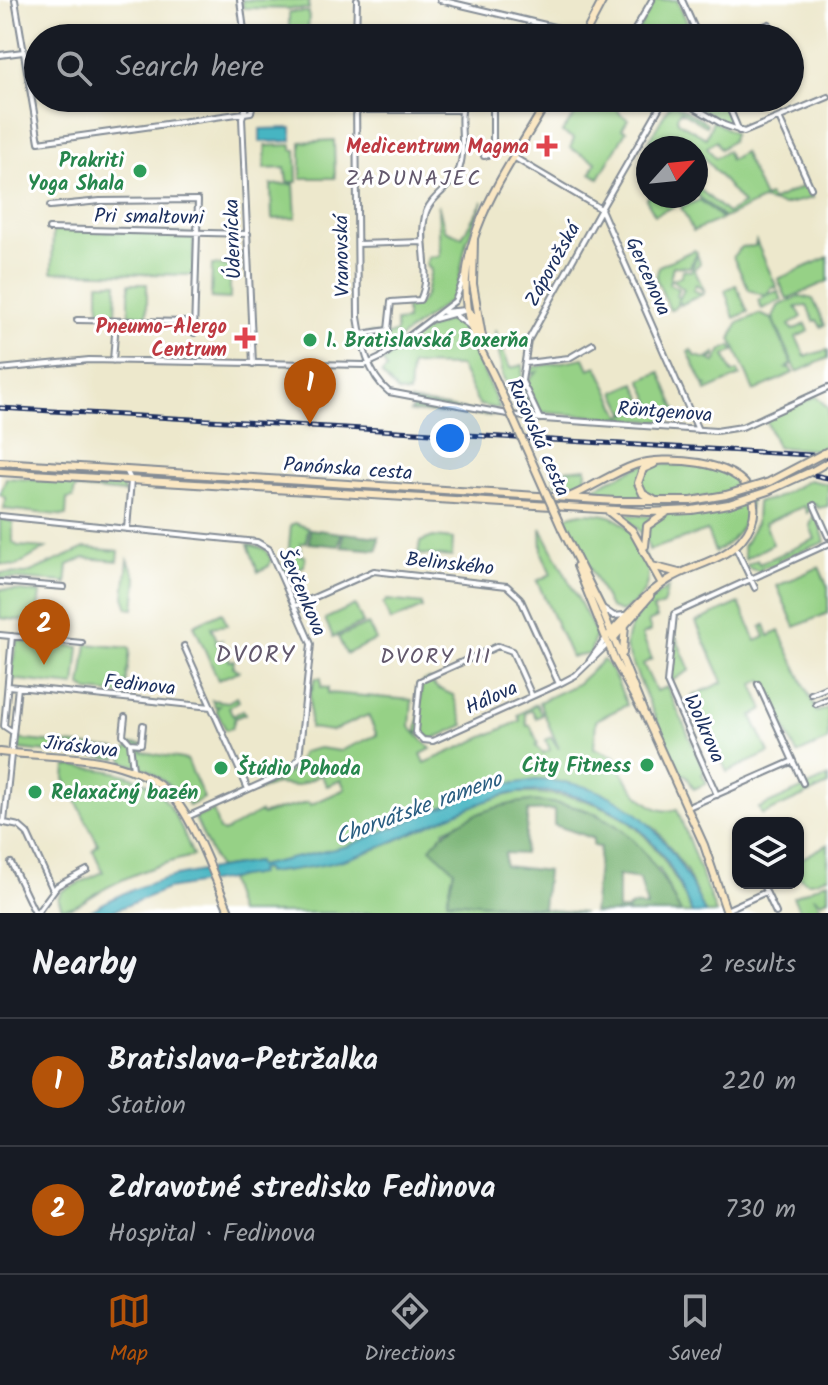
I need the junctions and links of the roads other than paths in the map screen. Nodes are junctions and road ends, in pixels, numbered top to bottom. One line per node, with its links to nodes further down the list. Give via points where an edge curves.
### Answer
1 (15, 0): 17 (street)
2 (240, 0): 10 (street)
3 (357, 0): 9 (street)
4 (440, 0): 12 (street)
5 (603, 0): 8 (street)
6 (652, 0): 15 (street)
7 (682, 0): 16 (street)
8 (592, 20): 13 (street); 14 (street)
9 (357, 23): 11 (street)
10 (243, 24)
11 (361, 24)
12 (541, 24)
13 (590, 24)
14 (592, 24)
15 (638, 24)
16 (693, 24)
17 (23, 52): 18 (street); 19 (street)
18 (0, 55)
19 (24, 58)
20 (828, 97): 21 (street)
21 (804, 107)
22 (34, 112): 32 (street, via 39,142)
23 (248, 112): 32 (street, Údernícka)
24 (356, 112): 45 (street, Vranovská)
25 (460, 112): 44 (street, via 458,173 426,211)
26 (493, 112): 35 (street, via 493,154)
27 (541, 112): 36 (street, Rusovská cesta)
28 (657, 112): 39 (street)
29 (704, 112): 34 (street)
30 (731, 112): 34 (street)
31 (793, 112): 33 (street)
32 (242, 114): 42 (street, Údernícka)
33 (779, 118): 34 (street); 37 (street)
34 (739, 131)
35 (484, 156)
36 (515, 158): 39 (street, Záporožská); 43 (street, Rusovská cesta)
37 (811, 188)
38 (50, 206): 41 (street, via 184,197 198,200)
39 (601, 209): 63 (street, Záporožská, via 528,341); 68 (street, Gercenova)
40 (49, 229): 41 (street, Pri smaltovni)
41 (197, 233): 42 (street, Pri smaltovni); 56 (street)
42 (248, 234): 64 (street, Údernícka)
43 (474, 239): 46 (street, Rusovská cesta); 47 (street, Rusovská cesta)
44 (423, 242): 45 (street); 57 (street, via 428,272 420,300 391,302 391,327)
45 (358, 244): 57 (street, Vranovská)
46 (465, 276): 48 (street, Rusovská cesta); 49 (street, via 455,301)
47 (474, 298): 48 (street); 60 (street, Rusovská cesta)
48 (467, 310): 49 (street); 50 (street); 55 (street, Rusovská cesta); 58 (street)
49 (442, 312): 52 (street)
50 (456, 316): 52 (street); 55 (street)
51 (77, 320): 53 (street)
52 (431, 320): 62 (street)
53 (116, 321): 54 (street); 61 (street)
54 (188, 322)
55 (471, 328): 58 (street, Rusovská cesta)
56 (194, 333)
57 (361, 334): 62 (street, Vranovská)
58 (478, 340): 60 (street, Rusovská cesta)
59 (593, 344): 63 (street, via 569,358)
60 (486, 358): 86 (street, Rusovská cesta, bridge)
61 (113, 361): 64 (street); 65 (street)
62 (370, 363): 64 (street); 67 (street, Röntgenova, via 392,394)
63 (526, 363): 67 (street, via 523,384)
64 (253, 364)
65 (0, 369)
66 (828, 388): 68 (street, Röntgenova, via 741,427)
67 (540, 419): 68 (street, Röntgenova)
68 (698, 430)
69 (828, 451): 80 (street, Panónska cesta, bridge, via 769,482 726,495)
70 (0, 462): 73 (street, Panónska cesta)
71 (661, 462): 79 (street, via 633,465 599,486); 80 (street, via 643,469 638,483 643,494); 89 (street, via 712,465 744,481 754,502 754,517)
72 (828, 462): 83 (street, Panónska cesta, bridge, via 729,504)
73 (126, 470): 74 (street, Panónska cesta); 76 (street)
74 (138, 471): 76 (street); 79 (street, Panónska cesta)
75 (0, 472): 76 (street, Panónska cesta)
76 (131, 480): 77 (street, Panónska cesta); 78 (street)
77 (143, 481): 78 (street); 82 (street, Panónska cesta)
78 (131, 491): 85 (street)
79 (565, 498): 80 (street, Panónska cesta)
80 (659, 503)
81 (814, 505): 87 (street)
82 (606, 510): 83 (street, Panónska cesta); 90 (street, via 630,527)
83 (668, 512): 90 (street, via 645,528)
84 (0, 516): 85 (street)
85 (127, 529): 99 (street, Ševčenkova, via 262,543)
86 (562, 529): 100 (street, Rusovská cesta); 103 (street, Rusovská cesta)
87 (828, 536)
88 (828, 544): 93 (street)
89 (735, 546): 92 (street); 93 (street)
90 (646, 554): 91 (street)
91 (652, 566): 92 (street); 95 (street); 98 (street)
92 (681, 573): 95 (street)
93 (750, 578): 97 (street); 135 (street, Wolkrova, via 674,614 667,683)
94 (0, 582): 96 (street)
95 (660, 585): 98 (street); 102 (street)
96 (64, 587)
97 (755, 588)
98 (648, 592): 101 (street)
99 (295, 606): 114 (street, Belinského, via 374,571 505,585 519,597); 134 (street, Ševčenkova, via 311,646 299,758 287,772)
100 (601, 607): 101 (street, via 614,616); 104 (street, Rusovská cesta)
101 (627, 615): 104 (street)
102 (625, 624): 104 (street); 111 (street, Rusovská cesta)
103 (601, 625): 104 (street); 107 (street, Rusovská cesta)
104 (615, 633): 107 (street); 111 (street, Rusovská cesta)
105 (0, 635): 106 (street)
106 (12, 636): 108 (street); 116 (street)
107 (607, 641): 110 (street); 112 (street, Rusovská cesta); 113 (street)
108 (82, 643)
109 (184, 646): 123 (street, Fedinova)
110 (600, 655): 112 (street); 113 (street)
111 (623, 657): 124 (street, Rusovská cesta)
112 (615, 661): 124 (street, Rusovská cesta)
113 (589, 662): 114 (street)
114 (559, 684): 120 (street)
115 (758, 684): 131 (street)
116 (8, 686): 117 (street, Fedinova); 127 (street, via 4,726)
117 (18, 687): 123 (street, Fedinova); 127 (street)
118 (826, 688): 119 (street); 121 (street)
119 (811, 694)
120 (532, 696): 120 (street, Hálova, via 433,741 421,739 414,730 422,679 503,645 512,651)
121 (828, 698): 122 (street)
122 (816, 704)
123 (211, 707): 134 (street, Fedinova)
124 (644, 713): 136 (street, Rusovská cesta)
125 (125, 717): 128 (street, via 123,735)
126 (143, 725): 128 (street, via 141,744)
127 (14, 732): 130 (street)
128 (130, 743): 132 (street)
129 (0, 752): 130 (street, Jiráskova)
130 (11, 754): 132 (street, Jiráskova); 138 (street)
131 (793, 761): 133 (street); 135 (street, Wolkrova)
132 (133, 769): 137 (street, Jiráskova, via 164,788)
133 (803, 783)
134 (248, 789): 137 (street, Ševčenkova)
135 (717, 795): 136 (street, Wolkrova)
136 (686, 808): 144 (street, Rusovská cesta)
137 (187, 817): 146 (street, Jiráskova)
138 (2, 822): 142 (street, via 27,833)
139 (11, 863): 145 (street)
140 (87, 870): 142 (street)
141 (765, 889): 143 (street)
142 (53, 890): 145 (street)
143 (766, 892): 144 (street); 147 (street)
144 (726, 912)
145 (36, 913)
146 (230, 913)
147 (776, 913)

